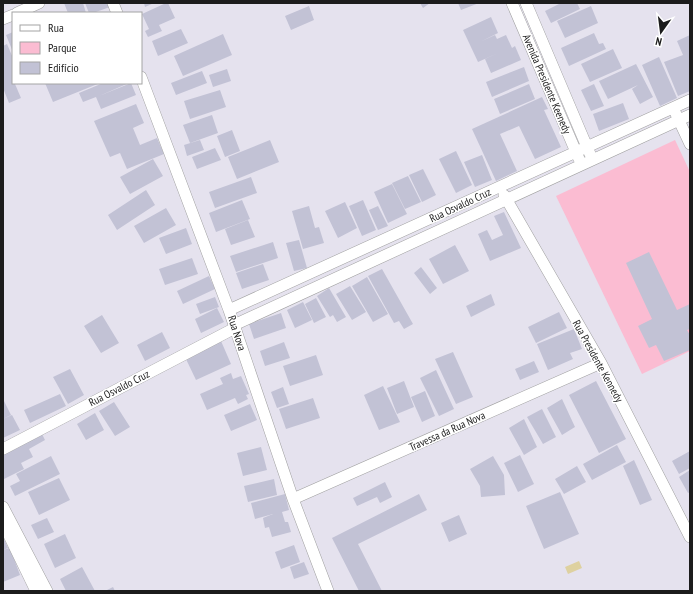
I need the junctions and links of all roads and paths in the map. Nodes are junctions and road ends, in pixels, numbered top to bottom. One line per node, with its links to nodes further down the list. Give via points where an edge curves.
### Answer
1 (39, 3): 4 (street)
2 (512, 3): 12 (street, Avenida Presidente Keenedy)
3 (526, 3): 11 (street, Avenida Presidente Keenedy)
4 (19, 12)
5 (142, 80): 17 (street, Rua Nova)
6 (690, 100): 7 (street, Rua Osvaldo Cruz)
7 (673, 108): 9 (street); 11 (street, Rua Osvaldo Cruz)
8 (690, 115): 9 (street, Rua Osvaldo Cruz)
9 (679, 120): 10 (street); 13 (street, Rua Osvaldo Cruz)
10 (690, 144)
11 (587, 147): 12 (street, Rua Osvaldo Cruz); 13 (street, Avenida Presidente Keenedy)
12 (576, 152): 14 (street, Avenida Presidente Keenedy); 15 (street, Rua Osvaldo Cruz)
13 (593, 160): 14 (street, Rua Osvaldo Cruz)
14 (582, 165): 16 (street, Rua Osvaldo Cruz)
15 (499, 187): 16 (street, Rua Presidente Kennedy); 17 (street, Rua Osvaldo Cruz)
16 (507, 200): 18 (street, Rua Osvaldo Cruz); 19 (street, Rua Presidente Kennedy)
17 (229, 310): 18 (street, Rua Nova)
18 (234, 326): 20 (street, Rua Osvaldo Cruz); 21 (street, Rua Nova)
19 (601, 363): 21 (street, Travessa da Rua Nova); 24 (street, Rua Presidente Kennedy)
20 (3, 448)
21 (294, 499): 27 (street, Rua Nova)
22 (3, 506): 26 (street)
23 (3, 523): 25 (street)
24 (690, 538)
25 (36, 591)
26 (47, 591)
27 (328, 591)

